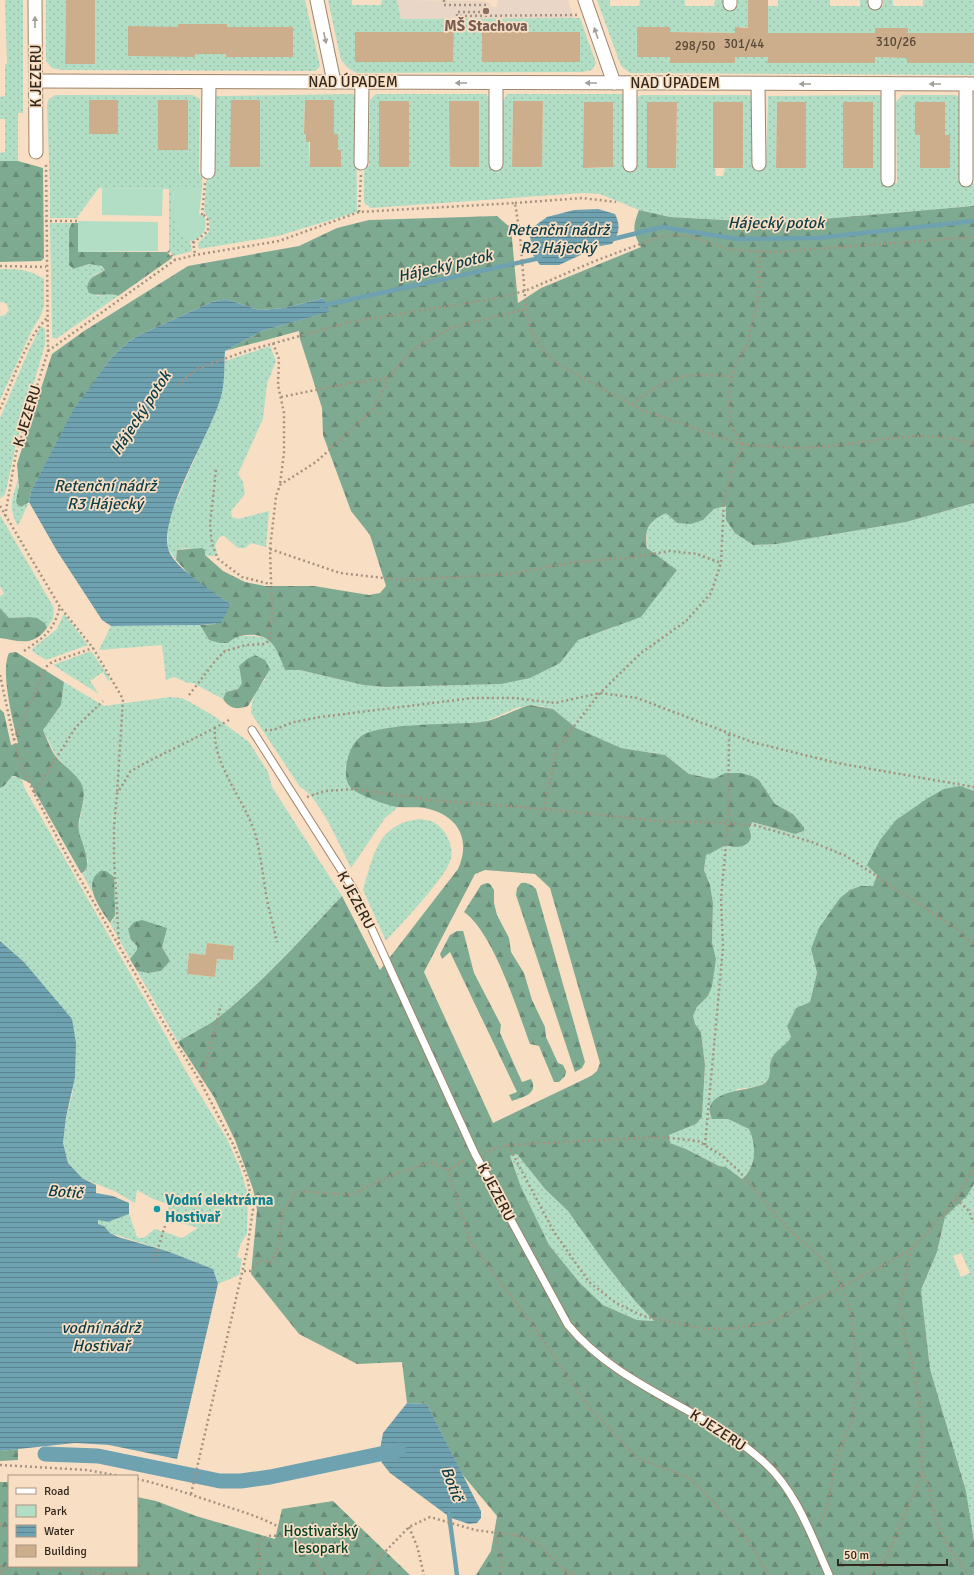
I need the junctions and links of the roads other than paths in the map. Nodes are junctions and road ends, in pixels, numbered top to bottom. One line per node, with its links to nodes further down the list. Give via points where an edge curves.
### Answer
1 (35, 0): 4 (street, K JEZERU, one-way to 1)
2 (317, 0): 6 (street, one-way to 6)
3 (582, 6): 9 (street, one-way to 3)
4 (36, 81): 5 (street, NAD ÚPADEM); 14 (street, K JEZERU)
5 (209, 82): 6 (street, NAD ÚPADEM); 19 (street)
6 (334, 82): 7 (street, NAD ÚPADEM)
7 (362, 83): 8 (street, NAD ÚPADEM, one-way to 7); 15 (street)
8 (496, 83): 9 (street, NAD ÚPADEM, one-way to 8); 16 (street)
9 (614, 83): 10 (street, NAD ÚPADEM)
10 (630, 83): 11 (street, NAD ÚPADEM); 18 (street)
11 (758, 84): 12 (street, NAD ÚPADEM, one-way to 11); 17 (street)
12 (888, 84): 13 (street, NAD ÚPADEM, one-way to 12); 20 (street)
13 (970, 84): 21 (street, NAD ÚPADEM)
14 (41, 156)
15 (361, 163)
16 (496, 164)
17 (759, 164)
18 (630, 165)
19 (208, 172)
20 (888, 180)
21 (966, 180)
22 (252, 730): 23 (lane, K JEZERU, via 354,890 475,1154 556,1305 579,1338 620,1371 730,1436 766,1463 798,1508)
23 (829, 1575)

